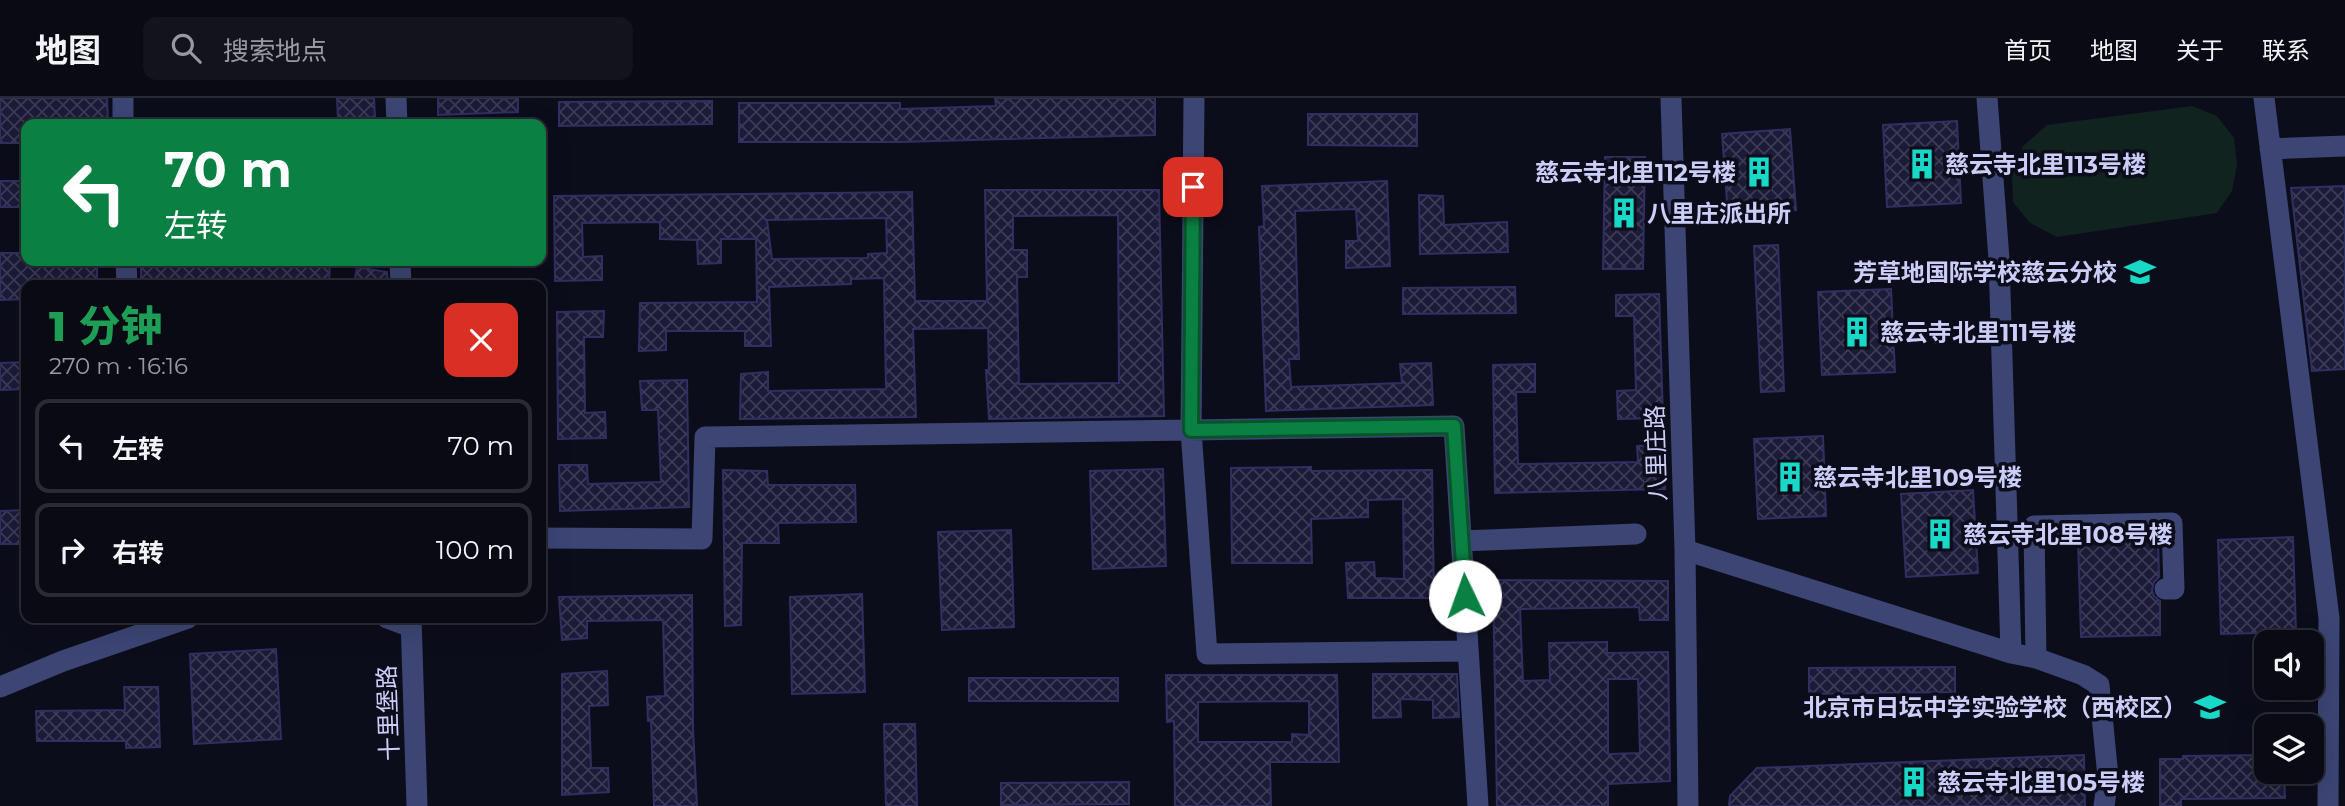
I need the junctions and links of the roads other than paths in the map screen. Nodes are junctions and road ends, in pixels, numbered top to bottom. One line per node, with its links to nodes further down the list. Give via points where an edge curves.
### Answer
1 (122, 98): 7 (street)
2 (396, 98): 8 (street)
3 (1194, 98): 11 (street)
4 (1671, 98): 15 (street, 八里庄路)
5 (1987, 98): 20 (street, via 1999,259)
6 (2264, 98): 10 (street)
7 (123, 119)
8 (397, 119)
9 (2345, 146): 10 (street)
10 (2270, 149): 27 (street, via 2329,618)
11 (1191, 430): 13 (street, via 705,437 702,539); 14 (street, via 1454,426); 19 (street, via 1207,654)
12 (1636, 534): 14 (street)
13 (546, 538)
14 (1461, 541): 19 (street)
15 (1685, 550): 20 (street); 25 (street, 八里庄路)
16 (2165, 589): 21 (street, via 2174,589 2172,523 2034,526)
17 (169, 623): 22 (street)
18 (411, 623): 23 (street, 十里堡路)
19 (1468, 650): 24 (street)
20 (2011, 653): 21 (street)
21 (2036, 658): 26 (street, via 2099,684 2108,777)
22 (0, 687)
23 (417, 806)
24 (1478, 806)
25 (1688, 806)
26 (2104, 806)
27 (2328, 806)

